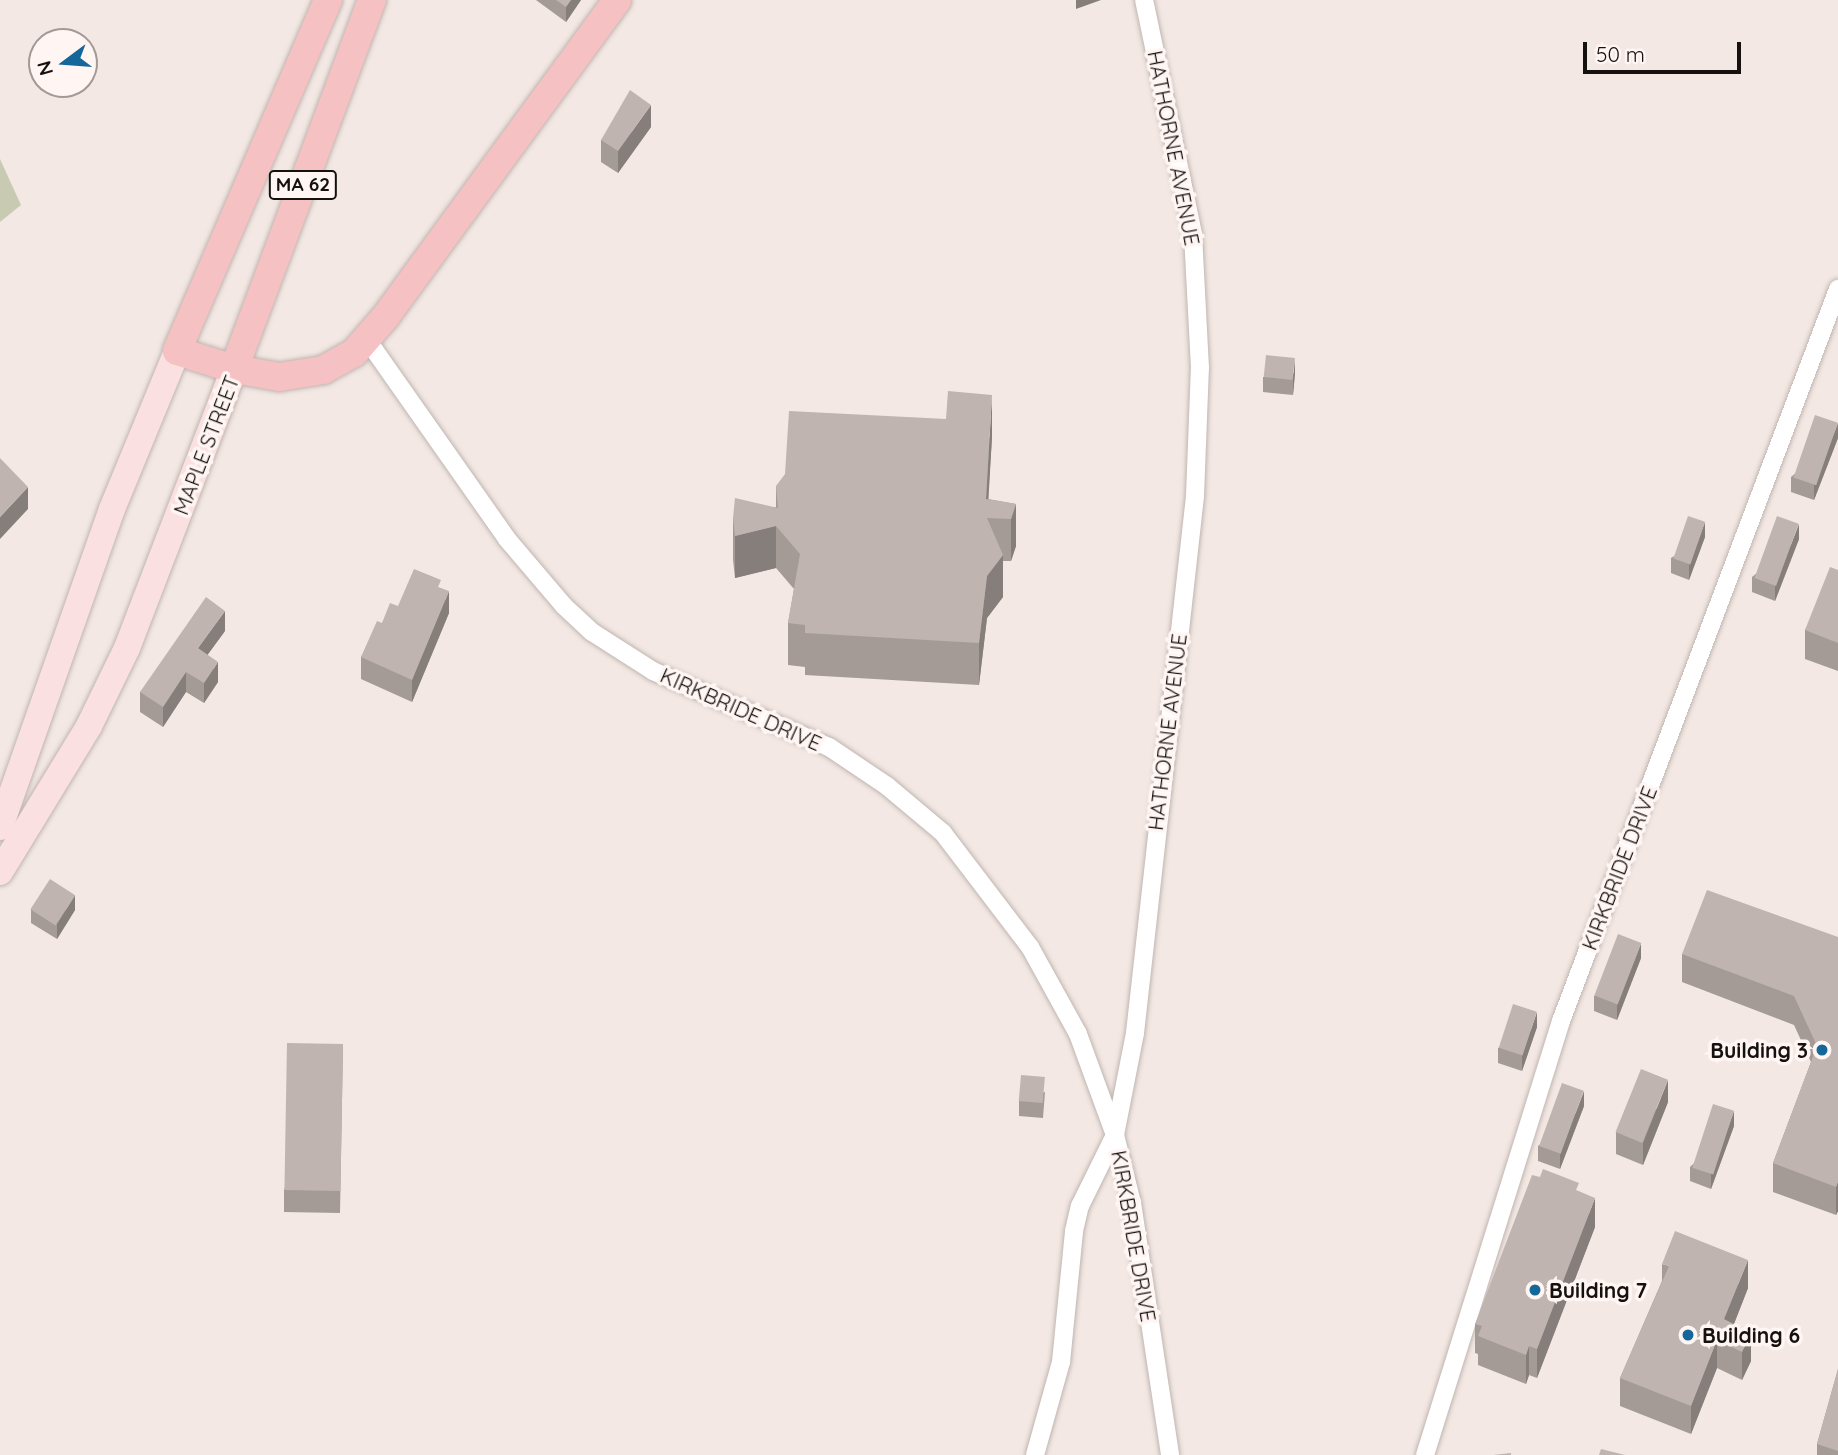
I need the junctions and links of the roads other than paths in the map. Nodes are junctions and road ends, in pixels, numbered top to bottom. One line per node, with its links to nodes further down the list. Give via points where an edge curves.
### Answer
1 (313, 0): 6 (main road)
2 (328, 0): 6 (main road, MA 62)
3 (372, 0): 10 (main road, MAPLE STREET / MA 62)
4 (617, 0): 8 (main road)
5 (1144, 0): 13 (street, HATHORNE AVENUE, via 1189,208 1200,368 1195,496 1135,1033)
6 (304, 57): 9 (main road, MA 62)
7 (1838, 289): 16 (street, KIRKBRIDE DRIVE, via 1556,1034)
8 (368, 341): 10 (main road, via 341,362 312,373 279,377); 13 (street, KIRKBRIDE DRIVE, via 534,574 592,632 676,682 829,747 887,786 943,833 1030,947 1055,990 1088,1057)
9 (177, 351): 10 (main road); 11 (main road, MA 62, via 112,509)
10 (234, 369): 12 (main road, MAPLE STREET / MA 62, via 127,648 89,726)
11 (0, 827)
12 (0, 873)
13 (1115, 1135): 14 (street, HATHORNE AVENUE, via 1080,1206 1061,1362); 15 (street, KIRKBRIDE DRIVE, via 1132,1203)
14 (1035, 1455)
15 (1170, 1455)
16 (1425, 1455)

